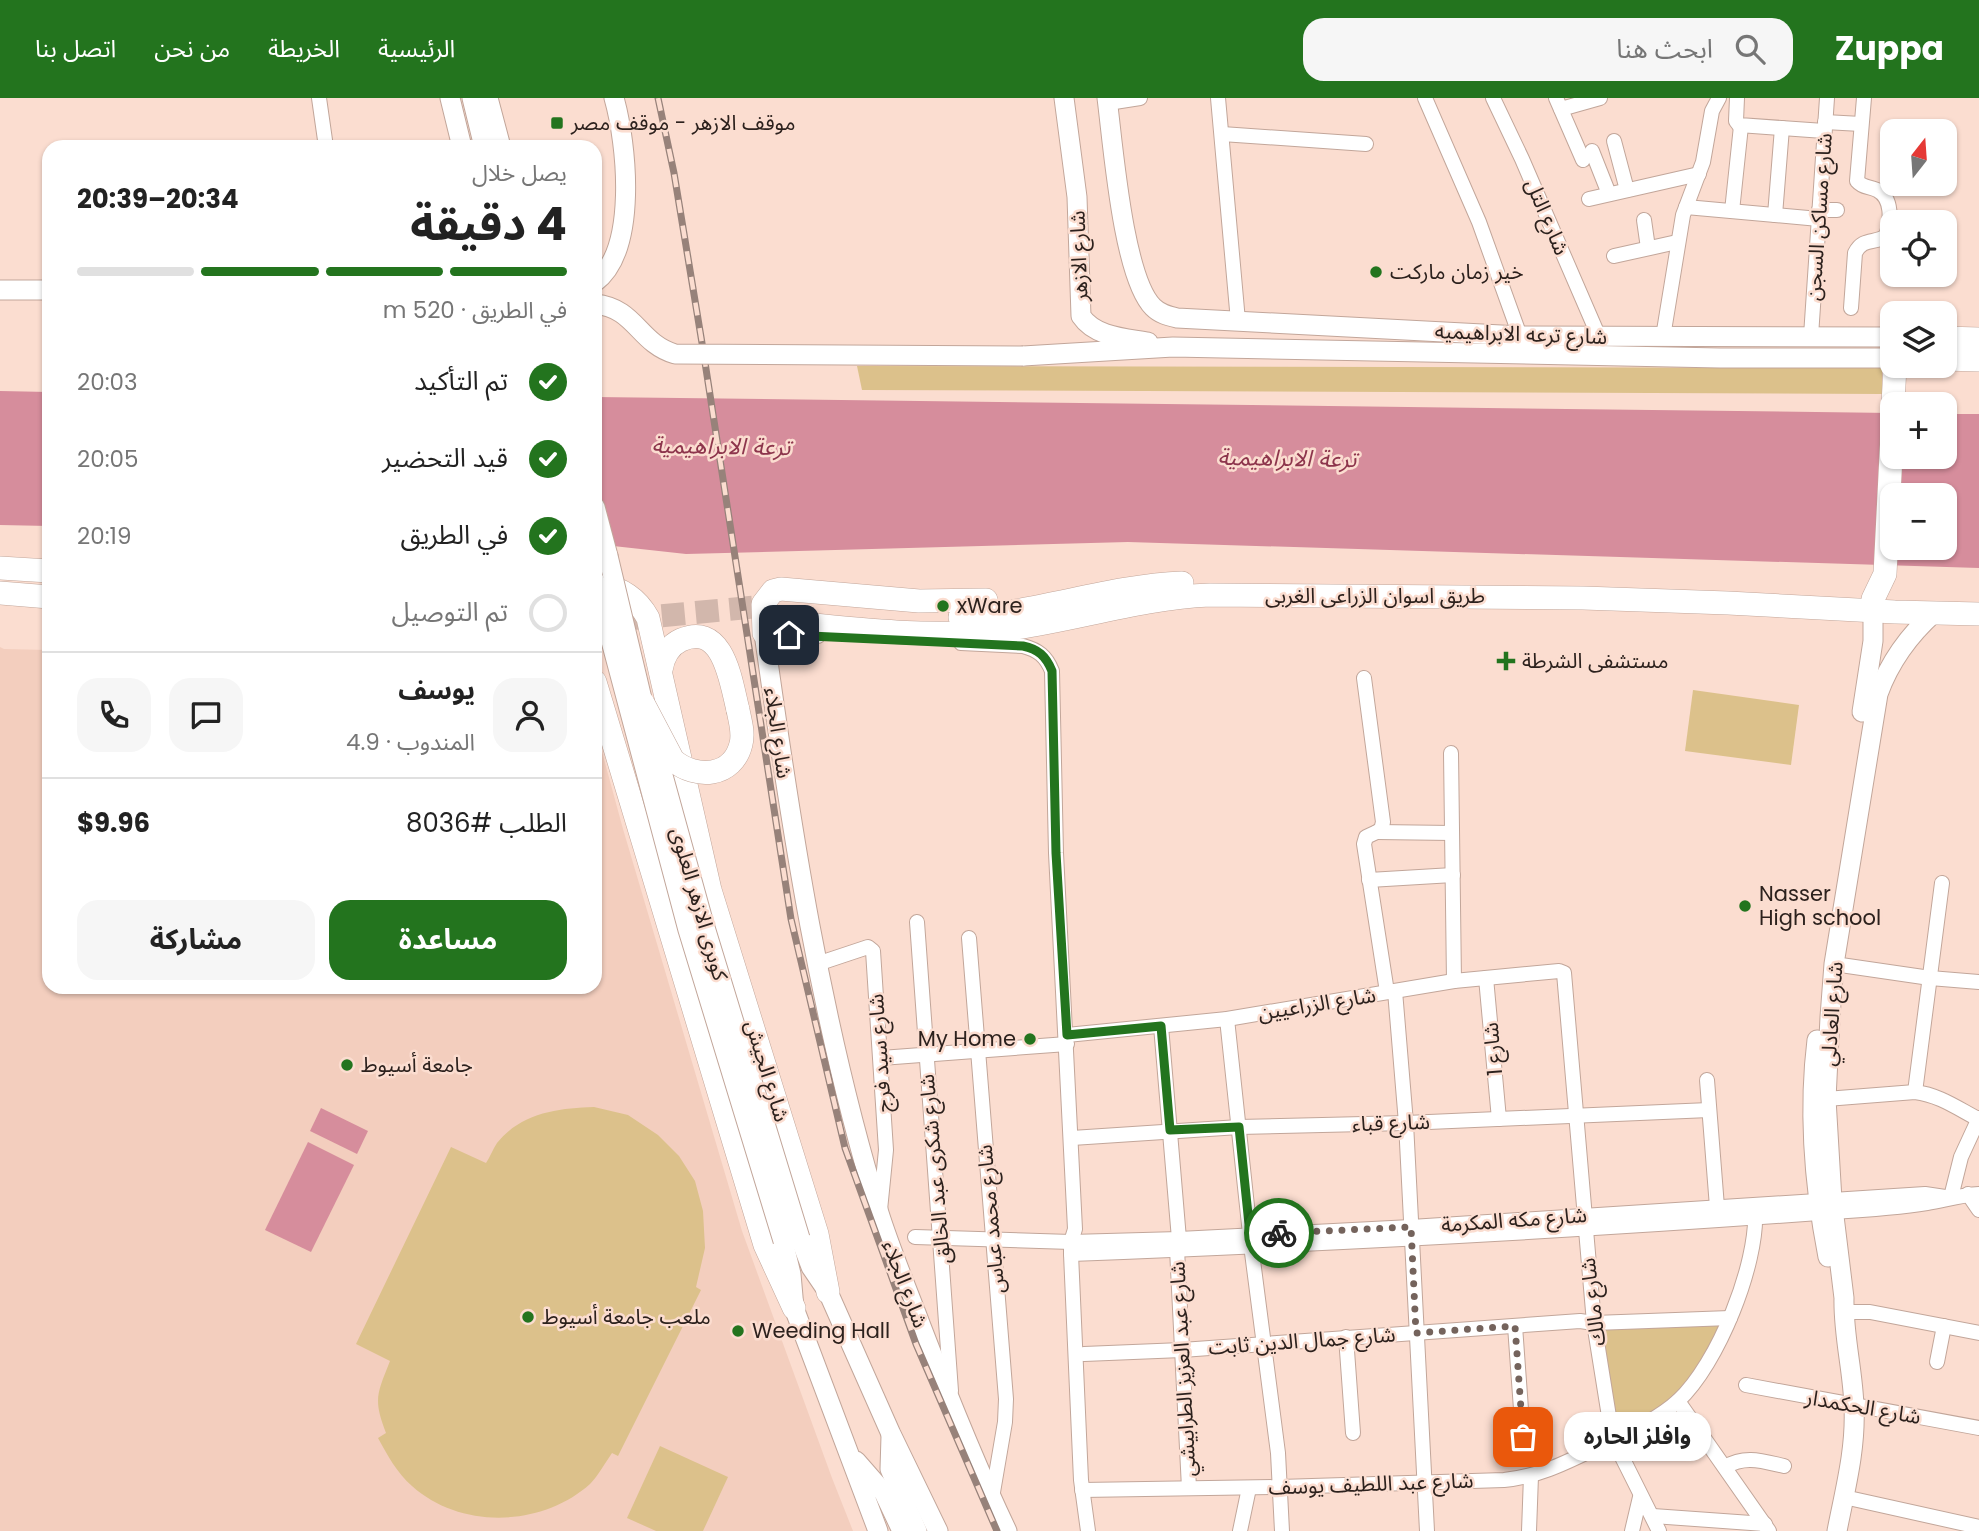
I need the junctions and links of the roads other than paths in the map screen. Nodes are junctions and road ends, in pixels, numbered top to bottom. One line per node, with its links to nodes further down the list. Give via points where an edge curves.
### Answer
1 (319, 98): 23 (street)
2 (450, 98): 24 (main road)
3 (471, 98): 25 (main road)
4 (488, 98): 26 (main road)
5 (1063, 98): 55 (main road, شارع الازهر, via 1077,197 1081,316 1097,330)
6 (1140, 98): 16 (street)
7 (1219, 98): 22 (street)
8 (1425, 98): 48 (street, via 1479,222)
9 (1493, 98): 50 (street, شارع التل)
10 (1600, 98): 17 (street)
11 (1719, 98): 29 (street)
12 (1737, 98): 19 (street, via 1736,121)
13 (1827, 98): 20 (street, شارع مساكن السجن)
14 (1864, 98): 18 (street)
15 (605, 99): 42 (main road, via 621,133 626,207 615,256)
16 (1107, 101): 47 (main road, شارع ترعه الابراهيميه, via 1129,244 1137,277 1153,307 1177,318)
17 (1559, 104): 31 (street)
18 (1861, 124): 20 (street); 46 (street, via 1857,181 1884,195 1889,213 1886,236 1866,241 1855,253)
19 (1741, 125): 21 (street); 34 (street)
20 (1825, 126): 21 (street); 36 (street, شارع مساكن السجن)
21 (1782, 128): 37 (street)
22 (1222, 134): 28 (street); 47 (street)
23 (325, 140)
24 (460, 140)
25 (482, 140)
26 (499, 140)
27 (1614, 141): 30 (street)
28 (1366, 144)
29 (1699, 174): 30 (street); 33 (street)
30 (1627, 190): 31 (street)
31 (1609, 194): 32 (street)
32 (1589, 199)
33 (1686, 207): 34 (street); 39 (street)
34 (1732, 211): 37 (street)
35 (1837, 211): 36 (street)
36 (1819, 214): 37 (street); 49 (street, شارع مساكن السجن)
37 (1775, 215)
38 (1644, 220): 40 (street)
39 (1678, 242): 40 (street); 51 (street)
40 (1648, 248): 41 (street)
41 (1614, 256)
42 (602, 277)
43 (0, 290): 44 (main road)
44 (42, 291)
45 (602, 305): 55 (main road, bridge, via 622,312 651,343 674,354 1023,356)
46 (1851, 308)
47 (1238, 321): 48 (main road, شارع ترعه الابراهيميه)
48 (1520, 336): 50 (main road, شارع ترعه الابراهيميه)
49 (1811, 336): 52 (main road, شارع ترعه الابراهيميه); 56 (main road, شارع ترعه الابراهيميه)
50 (1599, 337): 51 (main road, شارع ترعه الابراهيميه)
51 (1663, 337): 56 (main road, شارع ترعه الابراهيميه)
52 (1880, 337)
53 (1957, 338): 54 (main road)
54 (1979, 339)
55 (1173, 347): 56 (main road, شارع ترعه الابراهيميه)
56 (1719, 348): 57 (main road, شارع ترعه الابراهيميه)
57 (1880, 357)
58 (1957, 359): 59 (main road)
59 (1979, 360)
60 (1890, 469): 64 (main road)
61 (602, 536): 83 (main road, كوبرى الازهر العلوى, bridge)
62 (0, 568): 63 (main road)
63 (42, 571)
64 (1885, 574): 69 (main road); 71 (main road)
65 (602, 584): 75 (main road, via 610,586)
66 (0, 593): 67 (main road)
67 (42, 596)
68 (1755, 600): 71 (main road, طريق اسوان الزراعى الغربى); 77 (main road, طريق اسوان الزراعى الغربى, via 1210,595 974,632); 77 (main road, طريق اسوان الزراعى الغربى, via 1196,582 1098,596 1072,587 1006,598 919,601 780,589 763,604)
69 (1900, 600): 70 (main road, طريق اسوان الزراعى الغربى); 71 (main road, طريق اسوان الزراعى الغربى)
70 (1979, 604)
71 (1873, 605): 73 (main road, طريق اسوان الزراعى الغربى); 120 (main road, شارع العادلي, via 1873,641 1814,1071 1812,1100)
72 (602, 608): 129 (main road, كوبرى الازهر العلوى, bridge, via 688,930)
73 (1935, 612): 74 (main road, طريق اسوان الزراعى الغربى); 94 (main road, شارع العادلي, via 1902,646 1878,694)
74 (1979, 614)
75 (628, 616): 76 (main road); 78 (main road); 79 (main road, شارع الجيش, via 642,607)
76 (602, 620)
77 (771, 621): 93 (main road, شارع الجلاء, via 787,798); 103 (street, via 1023,646 1033,648 1048,662 1052,671)
78 (602, 631)
79 (661, 670): 81 (main road, شارع الجيش); 83 (main road, bridge, via 669,649 689,637 709,641 723,655 742,733 738,752 718,771 699,774 681,767)
80 (1364, 678): 86 (street, via 1383,822)
81 (666, 695): 84 (main road, via 658,715 640,727 629,726); 134 (main road, شارع الجيش, via 710,890 817,1234)
82 (602, 703): 84 (main road)
83 (643, 703): 129 (main road, كوبرى الازهر العلوى, bridge)
84 (603, 706): 135 (main road, via 765,1245)
85 (1451, 753): 87 (street)
86 (1377, 832): 87 (street); 89 (street, via 1364,841)
87 (1452, 833): 88 (street)
88 (1453, 875): 89 (street); 98 (street)
89 (1369, 880): 100 (street)
90 (1942, 883): 97 (street)
91 (917, 922): 105 (street, شارع شكرى عبد الخالق)
92 (969, 938): 104 (street, شارع محمد عباس)
93 (817, 964): 106 (street, شارع سيد فرج, via 873,949); 124 (main road, شارع الجلاء)
94 (1834, 964): 97 (street); 109 (main road, شارع العادلي)
95 (1565, 975): 96 (street, شارع الزراعيين, via 1559,971); 111 (street, شارع مالك)
96 (1486, 978): 98 (street, شارع الزراعيين); 113 (street, شارع 1)
97 (1930, 978): 99 (street); 108 (street)
98 (1454, 981): 100 (street, شارع الزراعيين)
99 (1979, 982)
100 (1391, 992): 101 (street, شارع الزراعيين); 114 (street)
101 (1227, 1019): 102 (street, شارع الزراعيين); 115 (street)
102 (1161, 1026): 103 (street, شارع الزراعيين); 116 (street, شارع عبد العزيز الطرابيشي)
103 (1067, 1040): 104 (street, شارع الزراعيين); 117 (street)
104 (977, 1051): 105 (street, شارع الزراعيين); 130 (street, شارع محمد عباس)
105 (926, 1055): 106 (street, شارع الزراعيين); 128 (street, شارع شكرى عبد الخالق)
106 (881, 1058): 124 (street, شارع سيد فرج, via 886,1164)
107 (1707, 1080): 110 (street)
108 (1915, 1092): 109 (street); 112 (street, via 1935,1096)
109 (1826, 1099): 120 (main road, شارع العادلي)
110 (1709, 1110): 111 (street, شارع قباء); 121 (street)
111 (1576, 1116): 113 (street, شارع قباء); 125 (street, شارع مالك)
112 (1978, 1118): 119 (street)
113 (1499, 1119): 114 (street, شارع قباء)
114 (1406, 1123): 115 (street, شارع قباء); 126 (street)
115 (1239, 1127): 116 (street, شارع قباء); 131 (street)
116 (1170, 1130): 117 (street, شارع قباء); 133 (street, شارع عبد العزيز الطرابيشي)
117 (1072, 1138): 132 (street)
118 (1973, 1194): 119 (street, شارع مكه المكرمة); 122 (street)
119 (1948, 1197): 120 (street, شارع مكه المكرمة, via 1927,1203)
120 (1826, 1206): 123 (street, شارع مكه المكرمة); 136 (main road, شارع العادلي)
121 (1717, 1207): 123 (street, شارع مكه المكرمة); 125 (street, شارع مكه المكرمة)
122 (1979, 1210)
123 (1755, 1211): 125 (street, شارع مكه المكرمة); 137 (street, شارع عبد اللطيف يوسف, via 1747,1264)
124 (879, 1214): 151 (main road, شارع الجلاء)
125 (1584, 1223): 126 (street, شارع مكه المكرمة); 138 (street, شارع مالك)
126 (1411, 1233): 131 (street, شارع مكه المكرمة); 141 (street)
127 (915, 1237): 128 (street, شارع مكه المكرمة)
128 (942, 1238): 130 (street, شارع مكه المكرمة); 151 (street, شارع شكرى عبد الخالق)
129 (791, 1239): 134 (main road, كوبرى الازهر العلوى); 135 (main road, كوبرى الازهر العلوى)
130 (993, 1240): 132 (street, شارع مكه المكرمة); 168 (street, شارع محمد عباس, via 1006,1410)
131 (1251, 1240): 133 (street, شارع مكه المكرمة); 144 (street)
132 (1076, 1244): 133 (street, شارع مكه المكرمة); 146 (street); 165 (street)
133 (1178, 1244): 145 (street, شارع عبد العزيز الطرابيشي)
134 (828, 1292): 154 (main road, شارع الجيش)
135 (794, 1308): 157 (main road)
136 (1842, 1312): 140 (street, via 1870,1312); 150 (main road, شارع العادلي)
137 (1730, 1318): 138 (street, شارع جمال الدين ثابت); 149 (street, شارع عبد اللطيف يوسف, via 1699,1376)
138 (1594, 1323): 139 (street, شارع جمال الدين ثابت); 156 (street, شارع مالك)
139 (1515, 1326): 141 (street, شارع جمال الدين ثابت); 155 (street)
140 (1944, 1326): 142 (street); 147 (street)
141 (1416, 1333): 143 (street, شارع جمال الدين ثابت); 161 (street)
142 (1979, 1333)
143 (1346, 1338): 144 (street, شارع جمال الدين ثابت); 153 (street)
144 (1263, 1344): 145 (street, شارع جمال الدين ثابت); 164 (street)
145 (1182, 1350): 146 (street, شارع جمال الدين ثابت); 162 (street, شارع عبد العزيز الطرابيشي)
146 (1084, 1354): 165 (street)
147 (1937, 1362)
148 (1746, 1385): 150 (street, شارع الحكمدار)
149 (1678, 1401): 156 (street, شارع عبد اللطيف يوسف); 159 (street)
150 (1854, 1405): 152 (street, شارع الحكمدار); 167 (main road, شارع العادلي)
151 (956, 1416): 168 (main road, شارع الجلاء)
152 (1979, 1428)
153 (1353, 1433)
154 (891, 1434): 175 (main road, via 890,1469); 176 (main road, شارع الجيش)
155 (1523, 1437)
156 (1614, 1439): 160 (street, شارع عبد اللطيف يوسف); 166 (street, شارع مالك)
157 (850, 1455): 173 (main road); 174 (main road, via 884,1493)
158 (1784, 1465): 159 (street, via 1749,1459)
159 (1724, 1467): 172 (street)
160 (1531, 1476): 161 (street, شارع عبد اللطيف يوسف); 183 (street)
161 (1425, 1482): 164 (street, شارع عبد اللطيف يوسف); 182 (street)
162 (1189, 1488): 163 (street, شارع عبد اللطيف يوسف); 165 (street, شارع عبد اللطيف يوسف)
163 (1249, 1488): 164 (street, شارع عبد اللطيف يوسف); 180 (street)
164 (1280, 1488): 181 (street)
165 (1086, 1490): 178 (street); 179 (street)
166 (1640, 1497): 169 (street, شارع مالك); 184 (street)
167 (1844, 1497): 170 (street); 186 (main road, شارع العادلي)
168 (992, 1500): 177 (main road, شارع الجلاء)
169 (1653, 1516): 172 (street); 185 (street, شارع مالك)
170 (1947, 1525): 171 (street)
171 (1979, 1527)
172 (1767, 1528)
173 (878, 1531)
174 (902, 1531)
175 (917, 1531)
176 (939, 1531)
177 (1007, 1531)
178 (1088, 1531)
179 (1097, 1531)
180 (1240, 1531)
181 (1282, 1531)
182 (1427, 1531)
183 (1529, 1531)
184 (1632, 1531)
185 (1659, 1531)
186 (1837, 1531)

